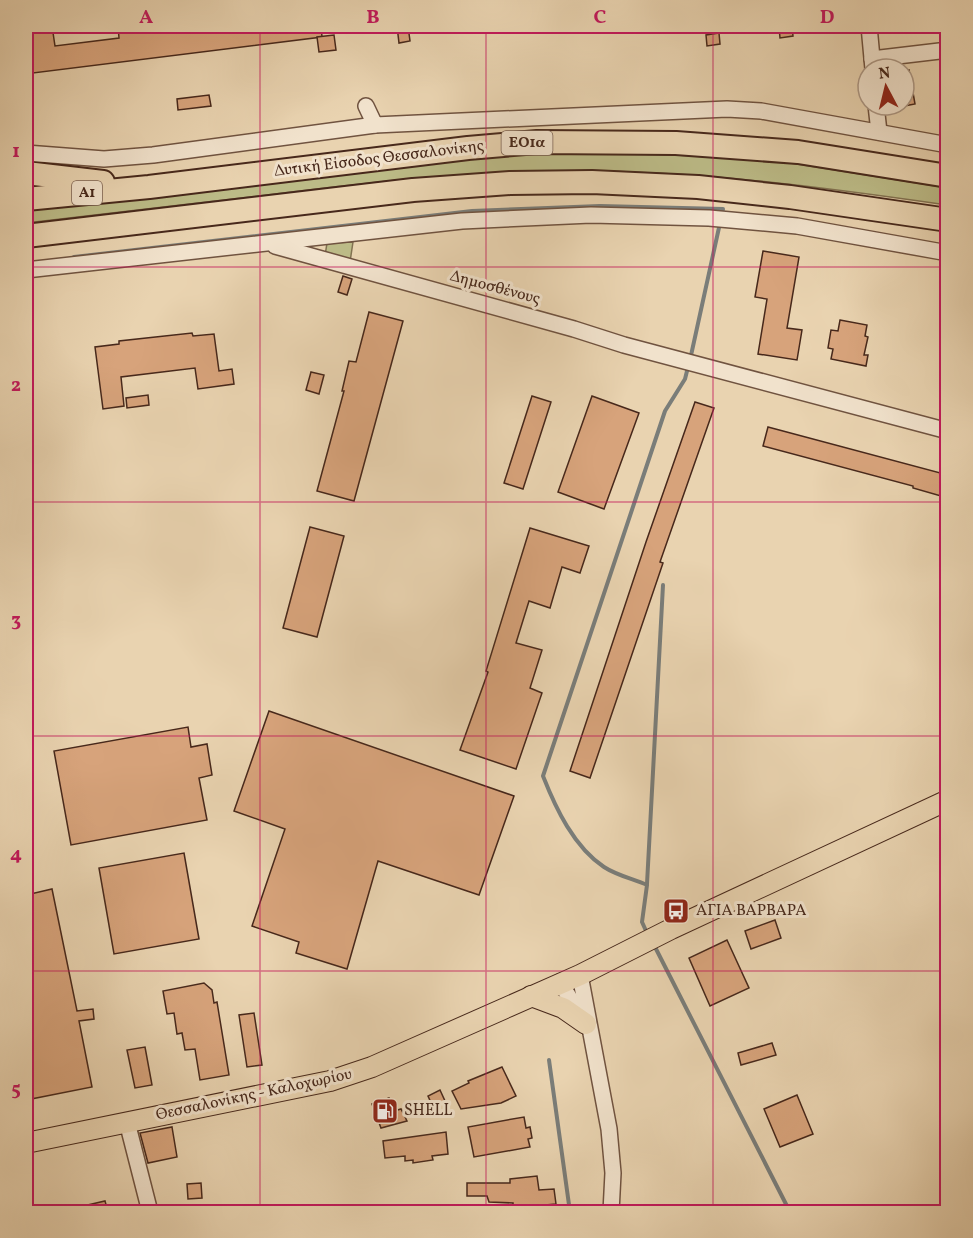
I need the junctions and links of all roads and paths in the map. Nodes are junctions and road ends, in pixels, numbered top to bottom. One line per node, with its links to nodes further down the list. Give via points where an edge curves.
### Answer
1 (869, 26): 3 (street)
2 (948, 50): 4 (street)
3 (872, 57)
4 (910, 57)
5 (366, 106): 7 (street)
6 (877, 117): 8 (street)
7 (375, 125): 8 (street, via 727,108); 10 (street, via 104,159)
8 (879, 132): 9 (street)
9 (948, 145)
10 (26, 153)
11 (26, 173): 13 (highway)
12 (948, 176): 13 (highway, Δυτική Είσοδος Θεσσαλονίκης / ΕΟ1α, via 798,152 676,143 548,142 468,148)
13 (149, 187): 14 (highway, Δυτική Είσοδος Θεσσαλονίκης / Α1)
14 (26, 199)
15 (948, 220): 16 (highway, Δυτική Είσοδος Θεσσαλονίκης, via 698,187 510,183 413,190)
16 (26, 236)
17 (266, 244): 18 (street, via 462,221 613,215 797,226); 19 (street, Δημοσθένους); 20 (street, Δημοσθένους)
18 (948, 253)
19 (26, 270)
20 (948, 431)
21 (948, 800): 22 (main road, Θεσσαλονίκης - Καλοχωρίου, via 671,928)
22 (580, 975): 23 (main road, Θεσσαλονίκης - Καλοχωρίου); 25 (street)
23 (560, 982): 24 (main road, Θεσσαλονίκης - Καλοχωρίου); 25 (street)
24 (531, 996): 25 (main road, via 563,1008); 26 (main road, Θεσσαλονίκης - Καλοχωρίου, via 372,1067 330,1081)
25 (588, 1030): 29 (street, via 609,1129)
26 (127, 1122): 27 (main road, Θεσσαλονίκης - Καλοχωρίου); 28 (street)
27 (26, 1143)
28 (150, 1212)
29 (611, 1212)

